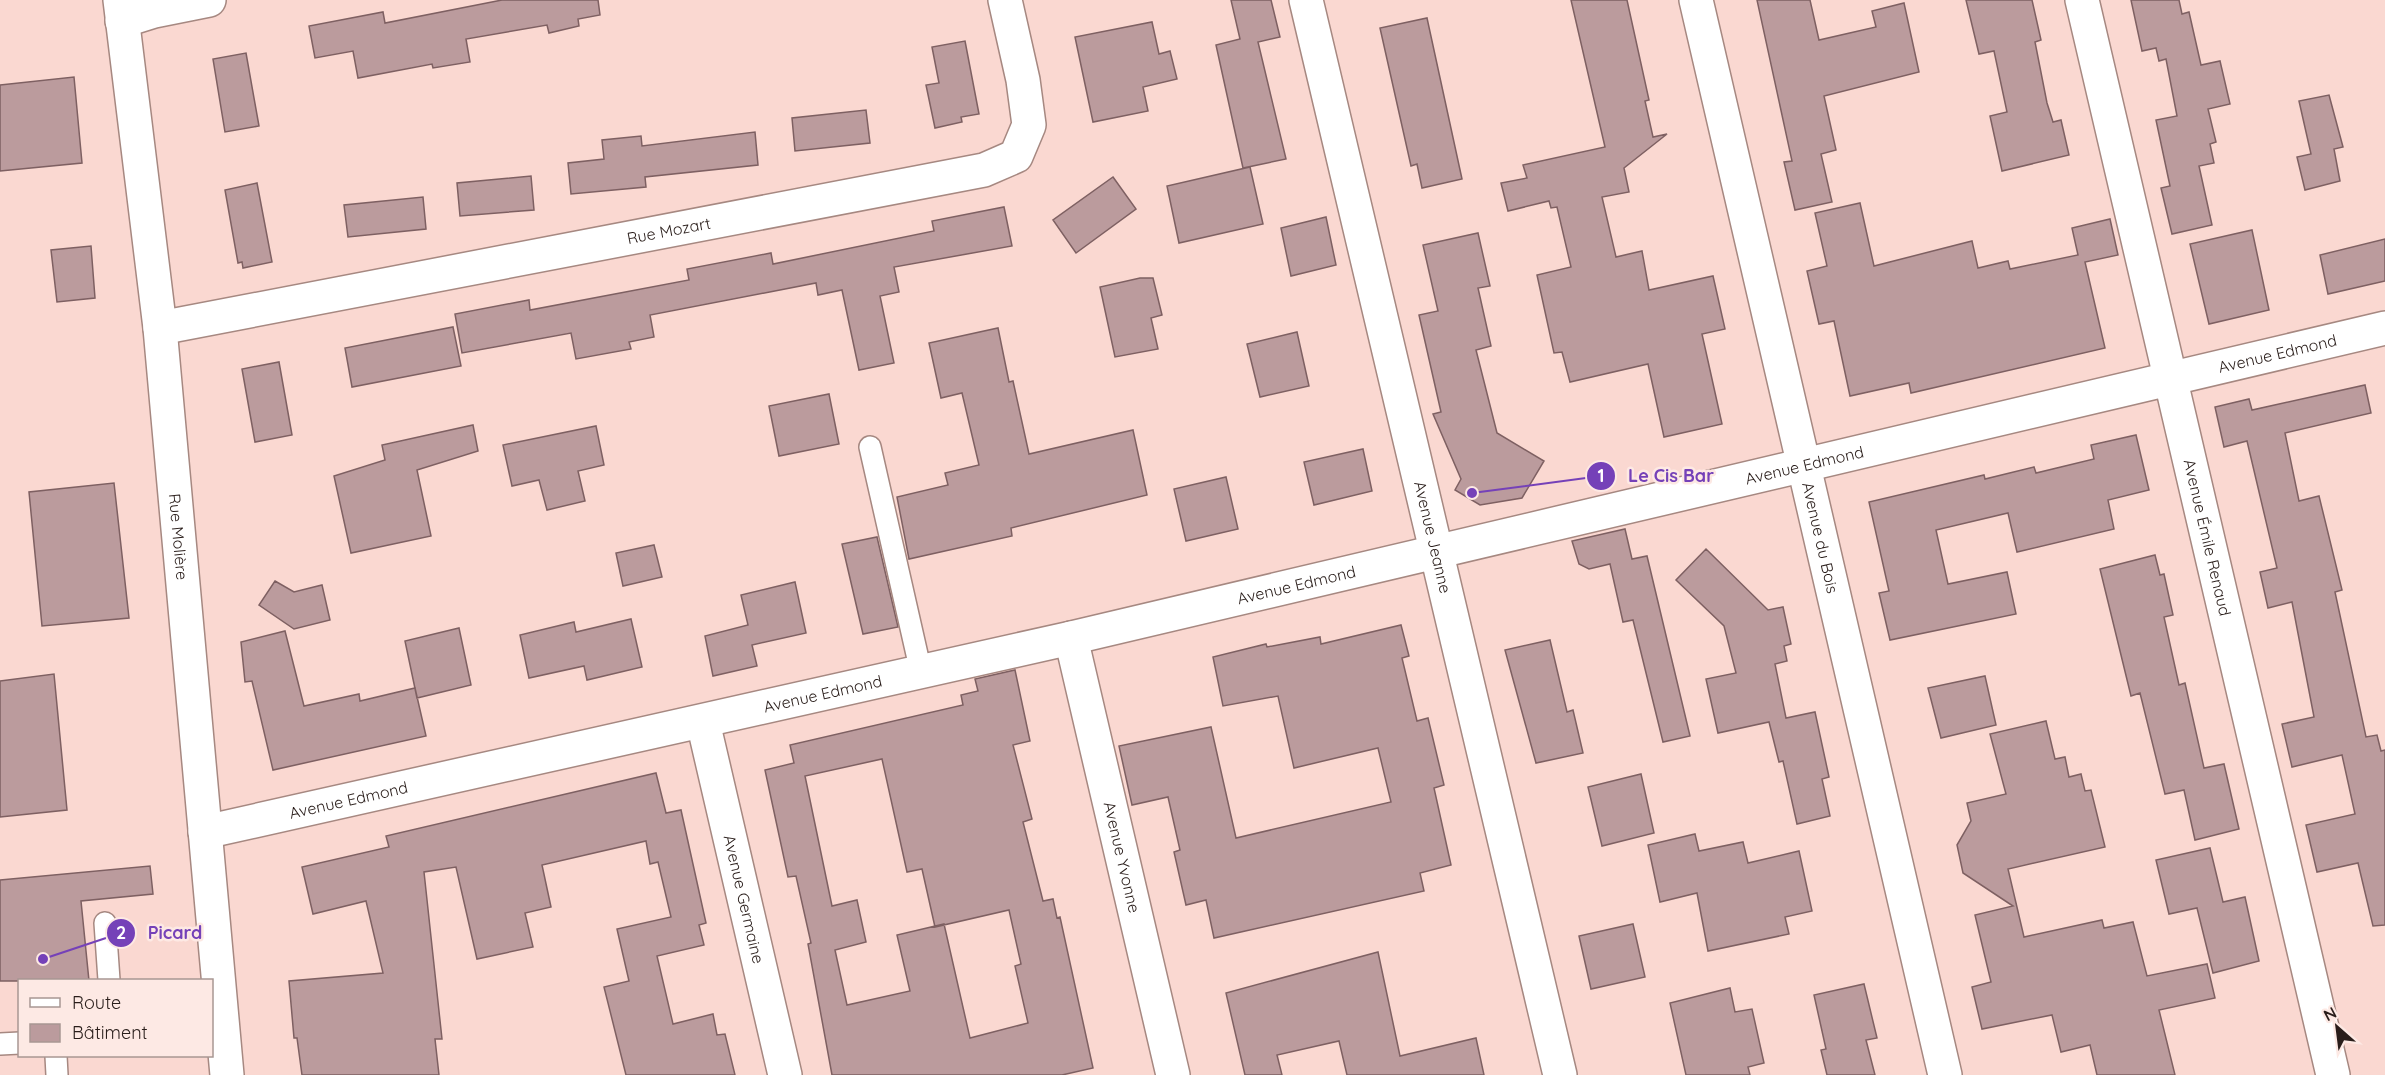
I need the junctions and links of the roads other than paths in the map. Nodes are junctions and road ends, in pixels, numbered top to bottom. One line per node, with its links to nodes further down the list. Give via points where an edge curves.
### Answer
1 (209, 0): 6 (street, via 154,11)
2 (1005, 0): 7 (street, Rue Mozart, via 1029,125 1016,156 984,170)
3 (1306, 0): 12 (street, Avenue Jeanne)
4 (1696, 0): 11 (street, Avenue du Bois)
5 (2082, 0): 9 (street, Avenue Émile Renaud)
6 (121, 11): 7 (street, Rue Molière)
7 (160, 328): 16 (street, Rue Molière)
8 (2385, 328): 9 (street, Avenue Edmond)
9 (2172, 379): 11 (street, Avenue Edmond); 28 (street, Avenue Émile Renaud)
10 (870, 447): 14 (lane)
11 (1803, 465): 12 (street, Avenue Edmond); 27 (street, Avenue du Bois)
12 (1437, 550): 13 (street, Avenue Edmond); 26 (street, Avenue Jeanne)
13 (1071, 638): 14 (street, Avenue Edmond); 25 (street, Avenue Yvonne)
14 (921, 672): 15 (street, Avenue Edmond)
15 (703, 722): 16 (street, Avenue Edmond); 24 (street, Avenue Germaine)
16 (205, 832): 23 (street, Rue Molière)
17 (105, 923): 18 (lane)
18 (109, 979)
19 (18, 1043): 20 (lane)
20 (0, 1044)
21 (56, 1057): 22 (lane)
22 (57, 1075)
23 (227, 1075)
24 (785, 1075)
25 (1173, 1075)
26 (1560, 1075)
27 (1945, 1075)
28 (2333, 1075)

